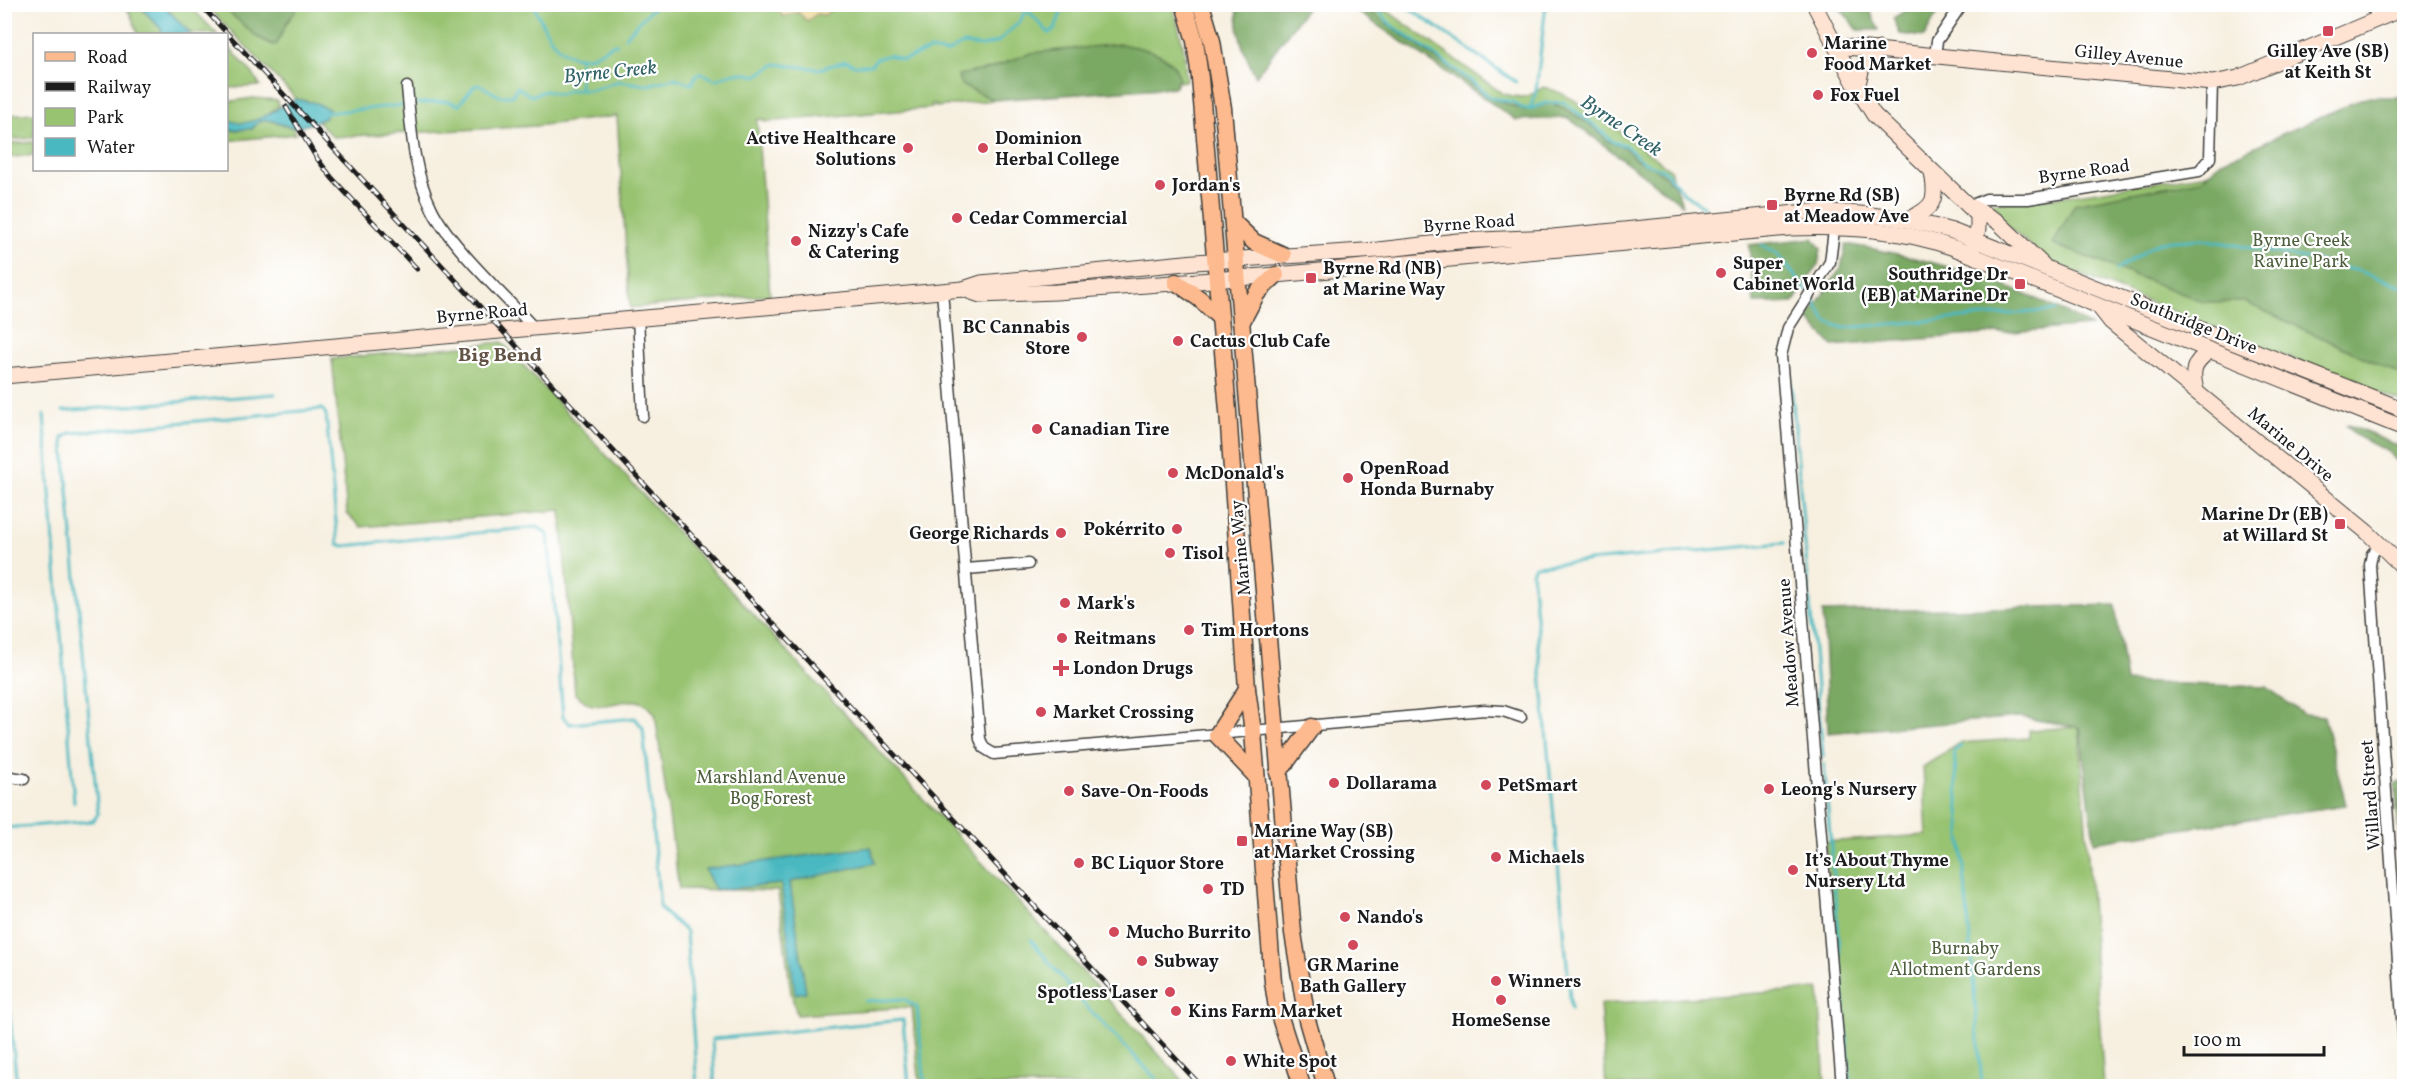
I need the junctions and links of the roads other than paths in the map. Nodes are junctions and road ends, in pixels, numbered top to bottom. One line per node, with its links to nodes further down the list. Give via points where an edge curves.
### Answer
1 (1184, 4): 22 (main road, Marine Way, via 1200,78)
2 (1201, 4): 18 (main road, Marine Way, via 1219,80)
3 (1814, 4): 8 (street)
4 (1962, 4): 10 (street, via 1937,41)
5 (2366, 4): 7 (street)
6 (2404, 8): 7 (street, Gilley Avenue)
7 (2383, 17): 11 (street, Gilley Avenue, via 2238,78)
8 (1836, 46): 9 (street, Gilley Avenue); 13 (street)
9 (1879, 49): 10 (street, Gilley Avenue); 13 (street, via 1862,67)
10 (1935, 55): 11 (street, Gilley Avenue)
11 (2212, 83): 15 (street, Byrne Road, via 2210,158 2203,168 2180,176 2040,197 1986,199)
12 (407, 87): 34 (street, via 422,184 441,226)
13 (1857, 88): 14 (street, via 1887,130)
14 (1932, 172): 15 (street); 17 (street, via 1933,203)
15 (1970, 206): 19 (street, via 1978,215); 23 (street, via 1997,221)
16 (1835, 219): 17 (street, Byrne Road); 19 (street, Byrne Road); 20 (street, Byrne Road, via 1806,212 1553,237); 24 (street, Byrne Road); 58 (street, Meadow Avenue, via 1830,262 1785,336 1781,356)
17 (1909, 219): 19 (street, Byrne Road)
18 (1233, 222): 20 (main road, via 1254,242); 21 (main road, Marine Way)
19 (1972, 248): 23 (street, Southridge Drive); 30 (street, Southridge Drive)
20 (1283, 255): 21 (street, Byrne Road)
21 (1237, 259): 22 (street, Byrne Road); 25 (main road, Marine Way)
22 (1214, 261): 26 (main road, Marine Way); 28 (street, Byrne Road, via 981,283)
23 (2047, 269): 38 (street, Southridge Drive)
24 (1276, 275): 25 (street, Byrne Road); 33 (main road, via 1252,300)
25 (1238, 278): 26 (street, Byrne Road); 33 (main road, Marine Way)
26 (1216, 279): 27 (street, Byrne Road); 32 (main road, Marine Way)
27 (1176, 282): 28 (street, Byrne Road, via 980,295); 32 (main road)
28 (963, 289): 29 (street, Byrne Road)
29 (942, 291): 31 (street, Byrne Road); 44 (street)
30 (2098, 306): 35 (street, Southridge Drive); 37 (street, Marine Drive, via 2148,354)
31 (638, 317): 34 (street, Byrne Road); 39 (street)
32 (1220, 318): 45 (main road, Marine Way)
33 (1240, 325): 48 (main road, Marine Way)
34 (534, 328): 36 (street, Byrne Road)
35 (2210, 351): 37 (street, via 2193,367); 40 (street, Southridge Drive)
36 (4, 376)
37 (2196, 390): 41 (street, Marine Drive)
38 (2404, 410)
39 (643, 416)
40 (2404, 428)
41 (2380, 544): 43 (street, Marine Drive); 55 (street, Willard Street, via 2370,565)
42 (1028, 564): 44 (street)
43 (2404, 568)
44 (966, 569): 50 (street, via 980,739 984,748 994,754)
45 (1247, 689): 49 (main road, Marine Way); 50 (main road)
46 (1521, 717): 47 (street, via 1484,710)
47 (1312, 727): 48 (street); 51 (main road)
48 (1275, 730): 49 (street); 51 (main road, Marine Way)
49 (1253, 732): 50 (street); 52 (main road, Marine Way)
50 (1218, 735): 52 (main road)
51 (1278, 773): 57 (main road, Marine Way, via 1293,933 1307,1020)
52 (1255, 775): 56 (main road, Marine Way, via 1276,1000)
53 (4, 776): 54 (street)
54 (24, 779)
55 (2404, 1046)
56 (1302, 1086)
57 (1326, 1086)
58 (1842, 1086)

